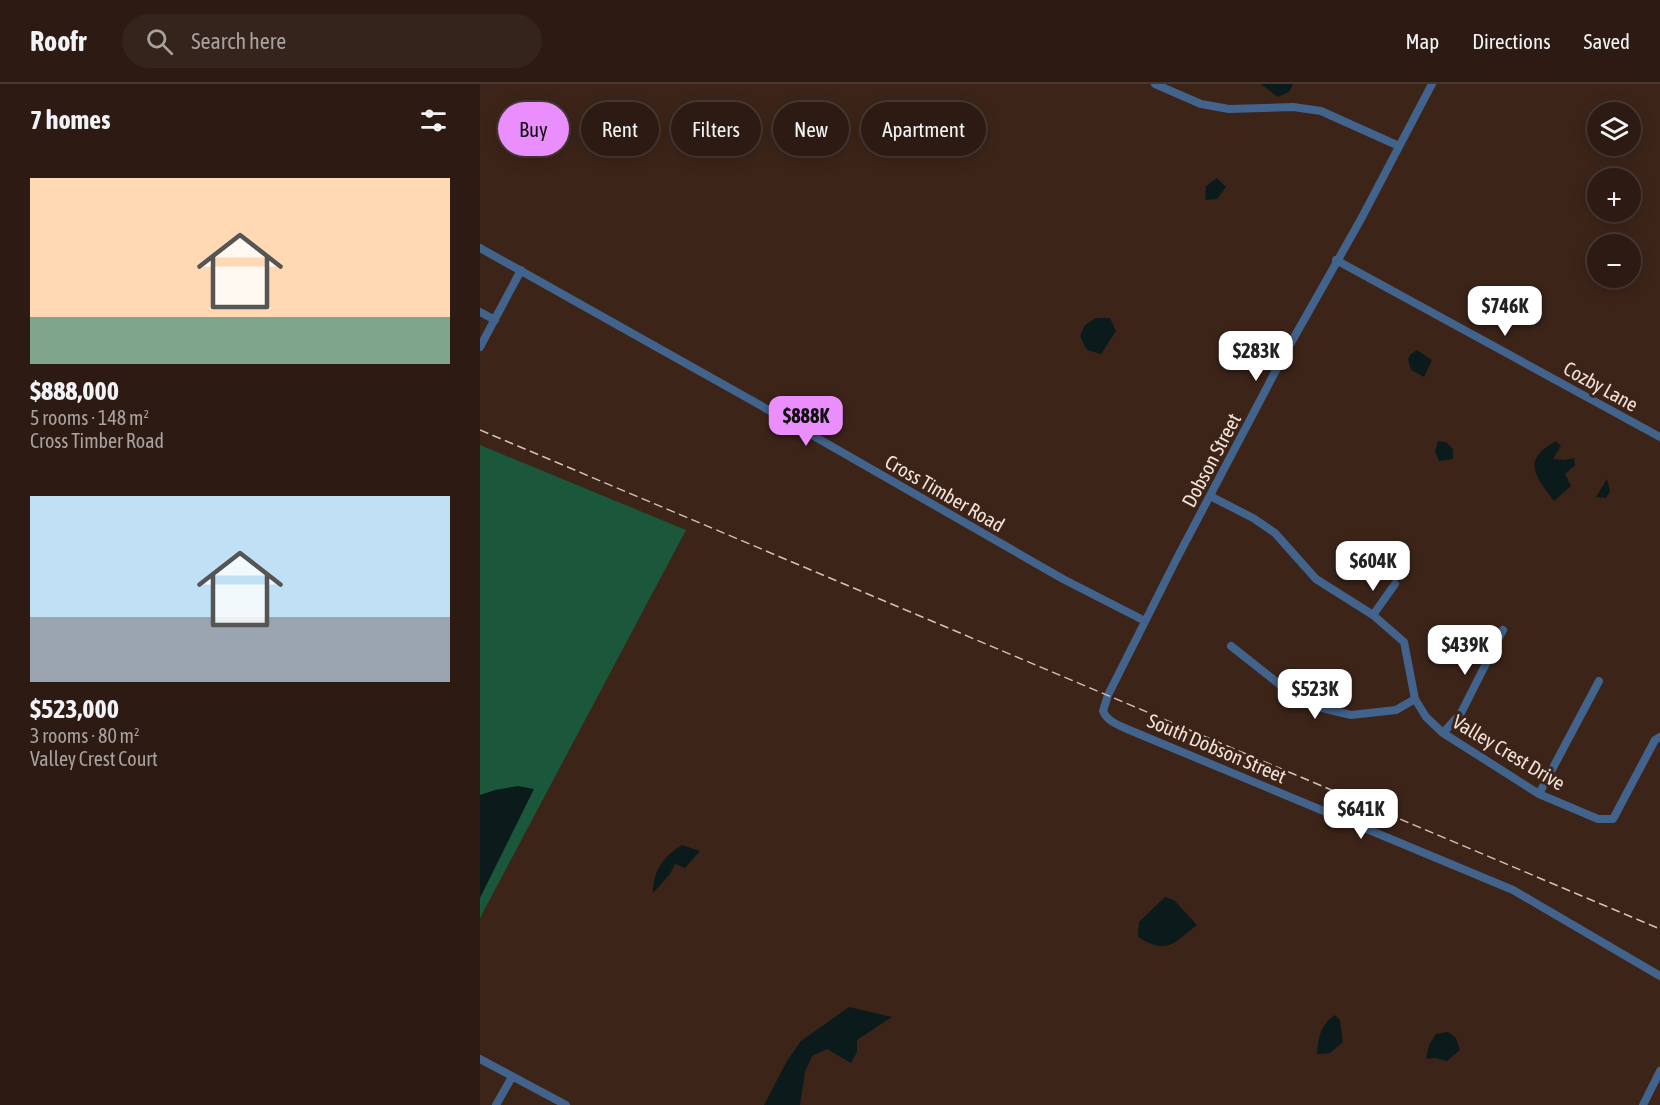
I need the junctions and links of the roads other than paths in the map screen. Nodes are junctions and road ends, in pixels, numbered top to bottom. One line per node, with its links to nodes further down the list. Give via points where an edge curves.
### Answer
1 (1155, 84): 3 (street)
2 (1432, 84): 4 (street, Dobson Street)
3 (1172, 88): 4 (street, via 1201,104 1229,109 1293,107 1321,111)
4 (1399, 146): 6 (street, Dobson Street)
5 (480, 248): 7 (street, Cross Timber Road)
6 (1336, 260): 11 (street, Cozby Lane); 12 (street, Dobson Street)
7 (521, 270): 9 (street); 15 (street, Cross Timber Road, via 1053,574)
8 (480, 312): 9 (street)
9 (495, 320): 10 (street)
10 (480, 347)
11 (1660, 437)
12 (1210, 496): 14 (street, Valley Crest Drive, via 1275,533 1316,579); 15 (street, Dobson Street)
13 (1395, 584): 14 (street)
14 (1372, 615): 20 (street, Valley Crest Drive, via 1404,642)
15 (1144, 621): 19 (street, Dobson Street)
16 (1503, 630): 21 (street, via 1461,713)
17 (1232, 646): 20 (street, via 1298,699 1318,707 1351,715 1396,710)
18 (1599, 681): 23 (street)
19 (1108, 695): 24 (street, South Dobson Street, via 1103,711 1112,722 1513,890)
20 (1415, 699): 21 (street, Valley Crest Drive)
21 (1443, 733): 23 (street, Valley Crest Drive)
22 (1660, 737): 23 (street, Valley Crest Drive, via 1613,819 1598,819)
23 (1539, 794)
24 (1660, 976)
25 (480, 1059): 27 (street)
26 (1660, 1071): 30 (street)
27 (512, 1077): 28 (street); 29 (street)
28 (496, 1105)
29 (566, 1105)
30 (1642, 1105)

